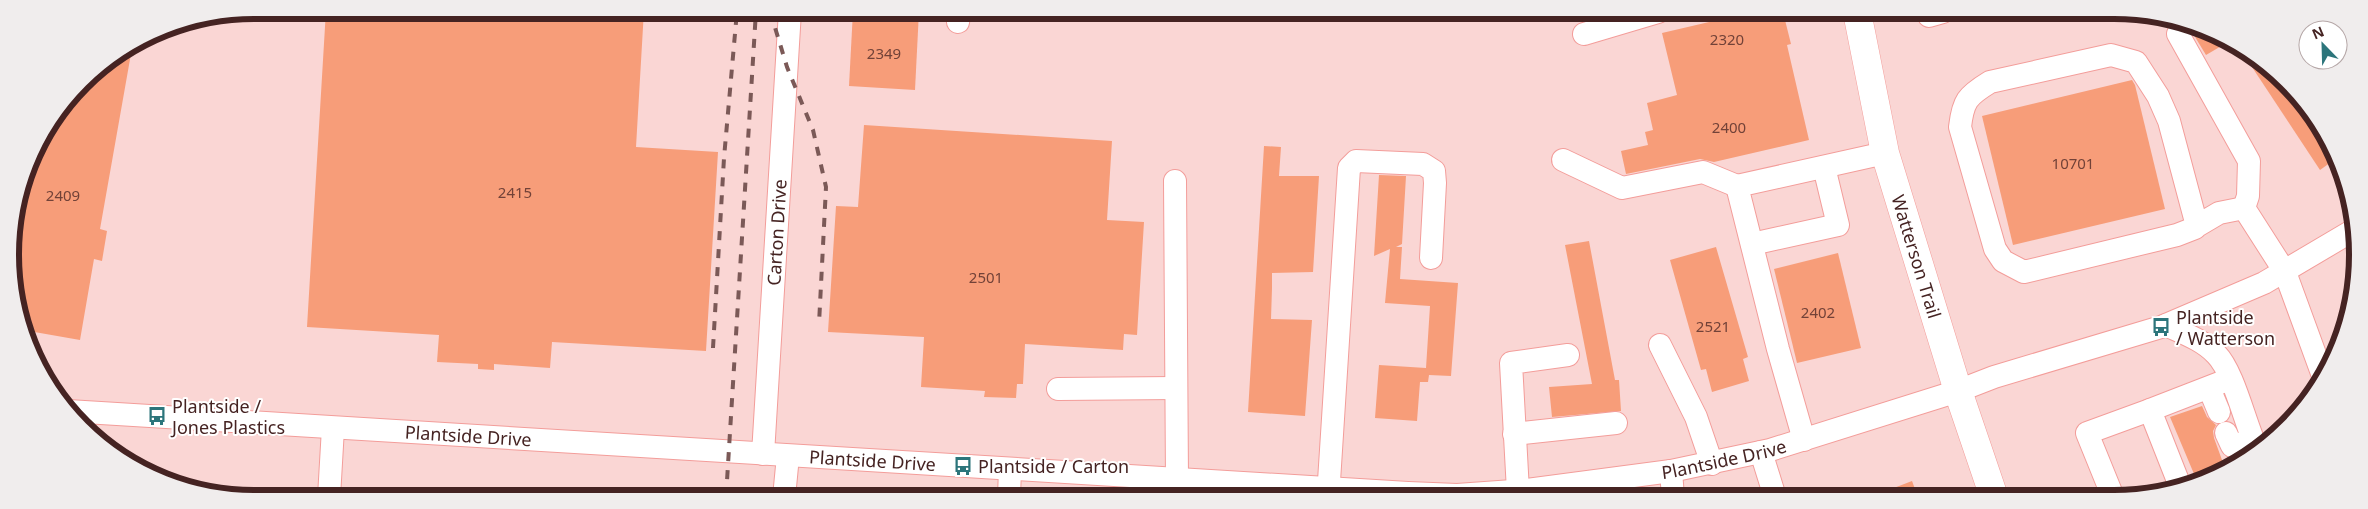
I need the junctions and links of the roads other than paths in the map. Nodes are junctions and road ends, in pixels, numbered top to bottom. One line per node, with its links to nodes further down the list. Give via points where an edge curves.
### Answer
1 (790, 19): 37 (street, Carton Drive)
2 (1634, 19): 4 (street)
3 (1858, 19): 6 (main road, Watterson Trail)
4 (1584, 34)
5 (2178, 34): 11 (street, via 2249,161 2248,196)
6 (1885, 153): 8 (street); 25 (main road, Watterson Trail)
7 (1564, 160): 10 (street, via 1622,188 1703,172)
8 (1824, 167): 10 (street); 14 (street, via 1838,225)
9 (1175, 181): 22 (street)
10 (1737, 186): 14 (street)
11 (2244, 208): 12 (street, via 2219,213); 16 (street)
12 (2197, 226): 12 (street, via 2177,236 2024,272 2012,268 2002,261 1995,249 1960,128 1962,107 1974,92 1990,82 2111,55 2136,62 2158,96 2169,121)
13 (2348, 233): 16 (street, Plantside Drive)
14 (1752, 244): 33 (street)
15 (1431, 258): 49 (street, via 1434,171 1423,164 1356,161 1349,168)
16 (2285, 272): 17 (street, Plantside Drive); 20 (street)
17 (2166, 325): 21 (street, via 2204,343 2217,354); 25 (street, Plantside Drive)
18 (1660, 345): 39 (street, via 1696,417)
19 (1568, 355): 32 (street, via 1511,363)
20 (2321, 367)
21 (2230, 379): 23 (street); 35 (street)
22 (1176, 388): 24 (street); 43 (street)
23 (2209, 388): 26 (street); 28 (street)
24 (1058, 389)
25 (1958, 391): 33 (street, Plantside Drive); 54 (main road, Watterson Trail)
26 (2150, 410): 42 (street); 55 (street, via 2087,433)
27 (79, 412): 30 (street, Plantside Drive)
28 (2219, 412)
29 (1616, 423): 32 (street)
30 (333, 428): 37 (street, Plantside Drive); 45 (street)
31 (2226, 433): 34 (street, via 2232,446)
32 (1514, 434): 50 (street)
33 (1804, 440): 36 (street, Plantside Drive)
34 (2254, 444)
35 (2255, 444)
36 (1761, 452): 39 (street, Plantside Drive); 53 (street)
37 (763, 454): 38 (street, Plantside Drive)
38 (788, 456): 40 (street, Plantside Drive); 46 (street)
39 (1712, 464): 41 (street, Plantside Drive)
40 (1010, 469): 43 (street, Plantside Drive); 47 (street)
41 (1671, 471): 44 (street, Plantside Drive); 52 (street)
42 (2178, 481)
43 (1165, 485): 48 (street, Plantside Drive)
44 (1599, 489): 51 (street, Plantside Drive)
45 (329, 490)
46 (785, 490)
47 (1008, 490)
48 (1281, 490)
49 (1328, 490)
50 (1518, 490)
51 (1558, 490)
52 (1672, 490)
53 (1773, 490)
54 (1992, 490)
55 (2110, 490)

